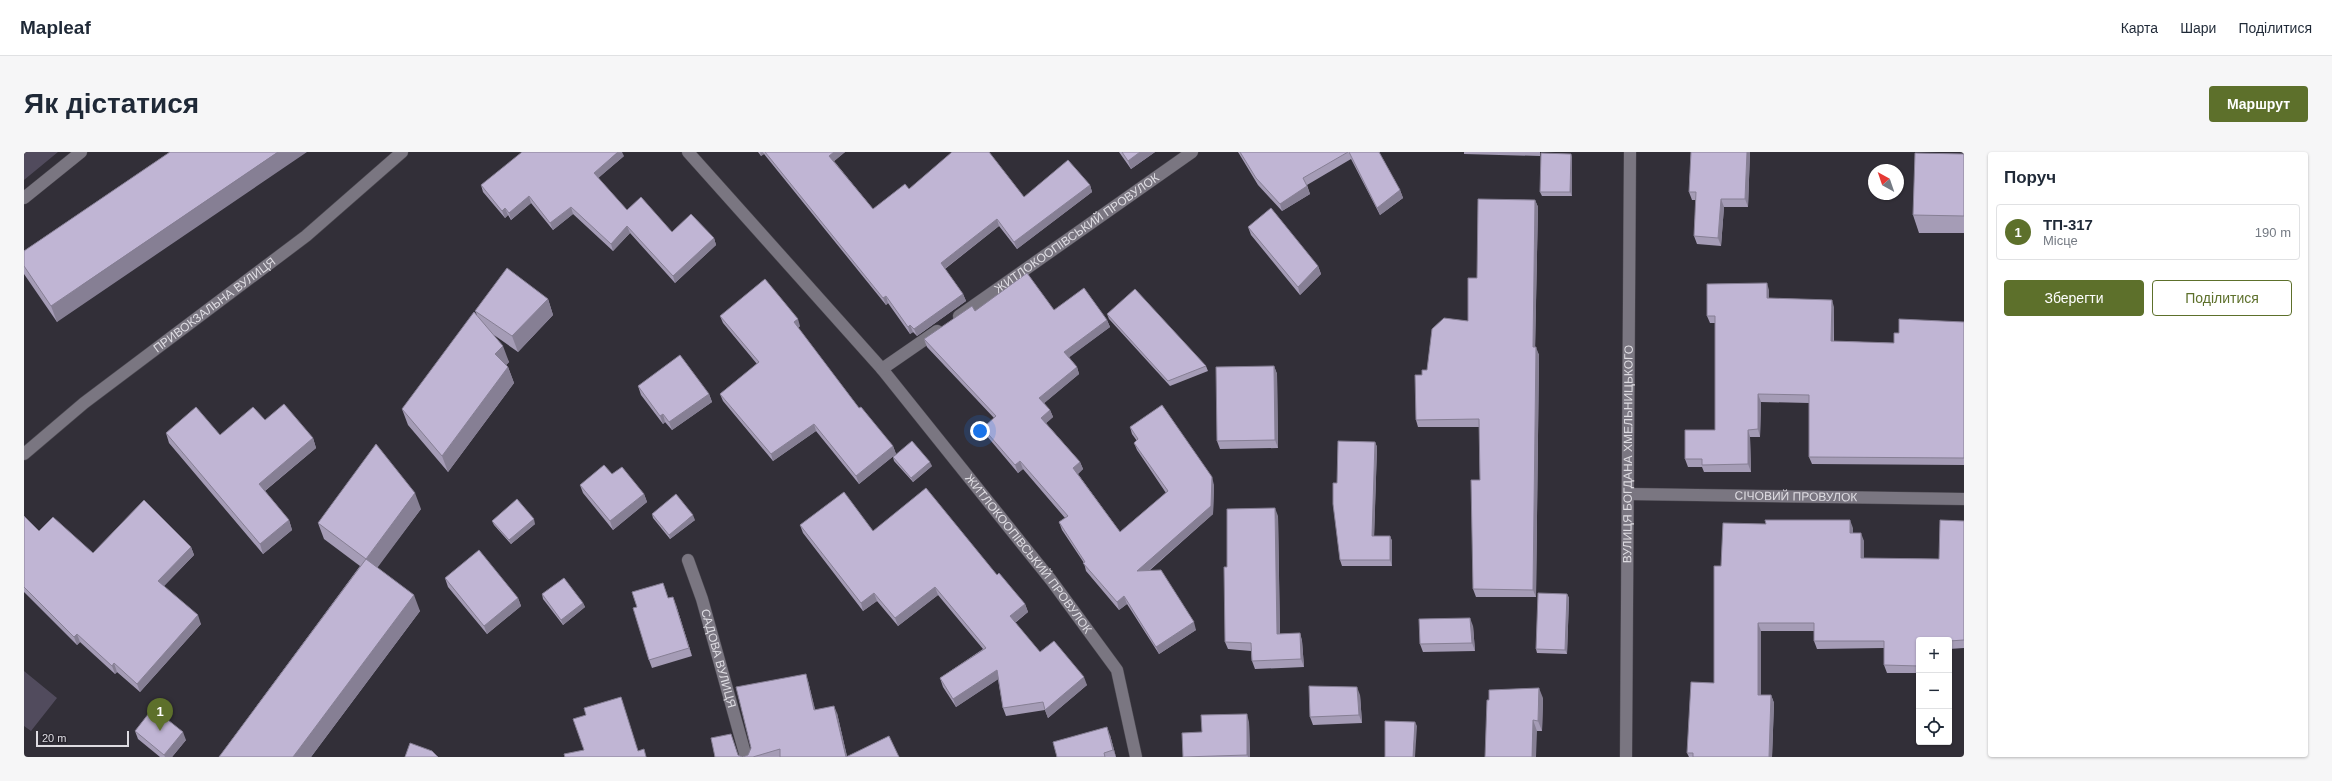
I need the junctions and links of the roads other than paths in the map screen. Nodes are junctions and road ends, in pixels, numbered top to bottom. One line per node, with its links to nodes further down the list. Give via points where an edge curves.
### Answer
1 (81, 152): 6 (street)
2 (402, 152): 8 (street, ПРИВОКЗАЛЬНА ВУЛИЦЯ, via 306,236 84,403)
3 (688, 152): 7 (street, ЖИТЛОКООПІВСЬКИЙ ПРОВУЛОК)
4 (1192, 152): 7 (street, ЖИТЛОКООПІВСЬКИЙ ПРОВУЛОК)
5 (1630, 152): 9 (street, ВУЛИЦЯ БОГДАНА ХМЕЛЬНИЦЬКОГО)
6 (24, 198)
7 (882, 369): 13 (street, ЖИТЛОКООПІВСЬКИЙ ПРОВУЛОК, via 1051,580 1117,670)
8 (24, 454)
9 (1629, 494): 10 (street, СІЧОВИЙ ПРОВУЛОК); 14 (street, ВУЛИЦЯ БОГДАНА ХМЕЛЬНИЦЬКОГО)
10 (1964, 500)
11 (688, 560): 12 (street, САДОВА ВУЛИЦЯ, via 702,599)
12 (746, 757)
13 (1136, 757)
14 (1626, 757)

